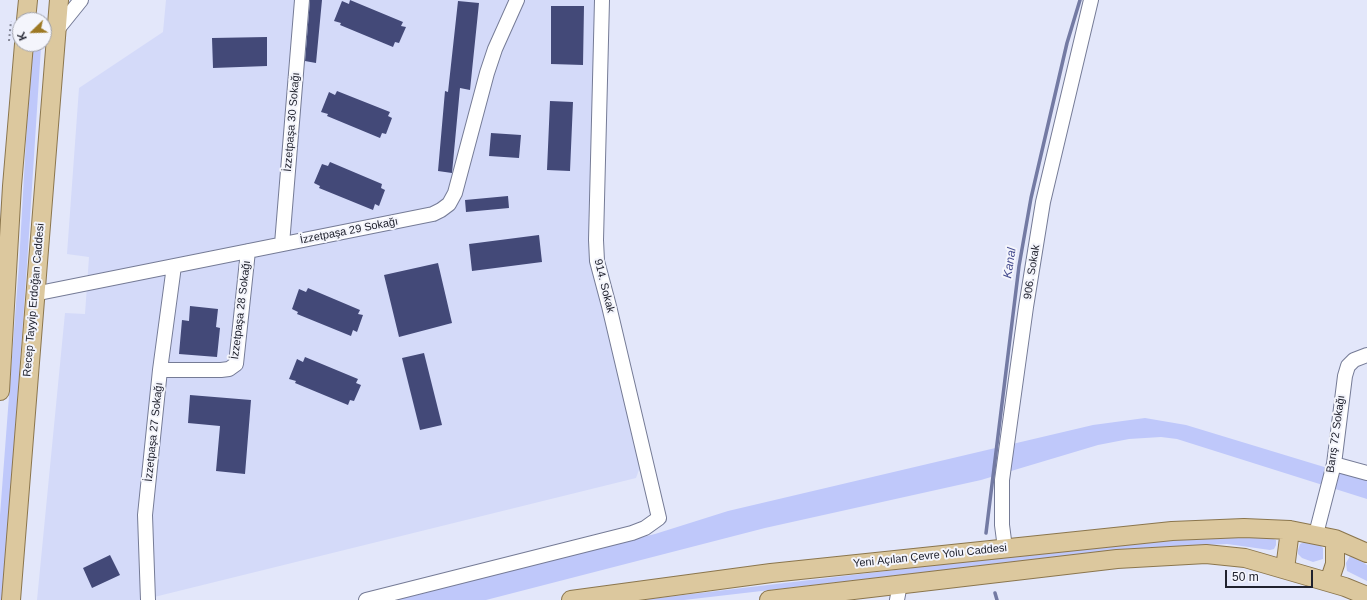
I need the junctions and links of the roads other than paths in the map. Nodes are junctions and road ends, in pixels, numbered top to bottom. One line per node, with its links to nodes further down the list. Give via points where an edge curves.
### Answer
1 (28, 0): 8 (main road)
2 (59, 0): 9 (main road, Recep Tayyip Erdoğan Caddesi)
3 (81, 0): 9 (street)
4 (302, 0): 11 (street, İzzetpaşa 30 Sokağı)
5 (517, 0): 11 (street, İzzetpaşa 29 Sokağı, via 486,73 455,194 449,204 433,214)
6 (602, 0): 31 (street, 914. Sokak, via 597,261 659,518 632,533)
7 (1091, 0): 23 (street, 906. Sokak, via 1043,202 1026,307 1002,480)
8 (27, 12)
9 (56, 31): 14 (main road, Recep Tayyip Erdoğan Caddesi)
10 (23, 52): 17 (main road, via 12,186)
11 (282, 244): 12 (street, İzzetpaşa 29 Sokağı)
12 (248, 251): 13 (street, İzzetpaşa 29 Sokağı); 16 (street, İzzetpaşa 28 Sokağı, via 236,364 229,369 221,370)
13 (174, 266): 14 (street, İzzetpaşa 29 Sokağı); 16 (street, İzzetpaşa 27 Sokağı)
14 (34, 294): 29 (main road, Recep Tayyip Erdoğan Caddesi)
15 (1367, 355): 18 (street, Barış 72 Sokağı, via 1354,360 1348,366)
16 (160, 370): 30 (street, İzzetpaşa 27 Sokağı, via 145,515)
17 (0, 391)
18 (1334, 464): 19 (street); 21 (street, Barış 72 Sokağı)
19 (1367, 473)
20 (1290, 530): 21 (main road, Yeni Açılan Çevre Yolu Caddesi); 23 (main road, Yeni Açılan Çevre Yolu Caddesi, via 1244,528 1172,531); 25 (main road)
21 (1316, 534): 22 (main road, Yeni Açılan Çevre Yolu Caddesi)
22 (1335, 539): 24 (main road, Yeni Açılan Çevre Yolu Caddesi); 26 (main road, via 1334,564)
23 (1005, 548): 32 (main road, Yeni Açılan Çevre Yolu Caddesi, via 771,573)
24 (1367, 553)
25 (1285, 569): 26 (main road); 27 (main road, via 1226,555 1178,554 1117,559)
26 (1329, 582): 28 (main road)
27 (899, 592): 33 (main road)
28 (1367, 596)
29 (11, 600)
30 (148, 600)
31 (366, 600)
32 (571, 600)
33 (770, 600)

